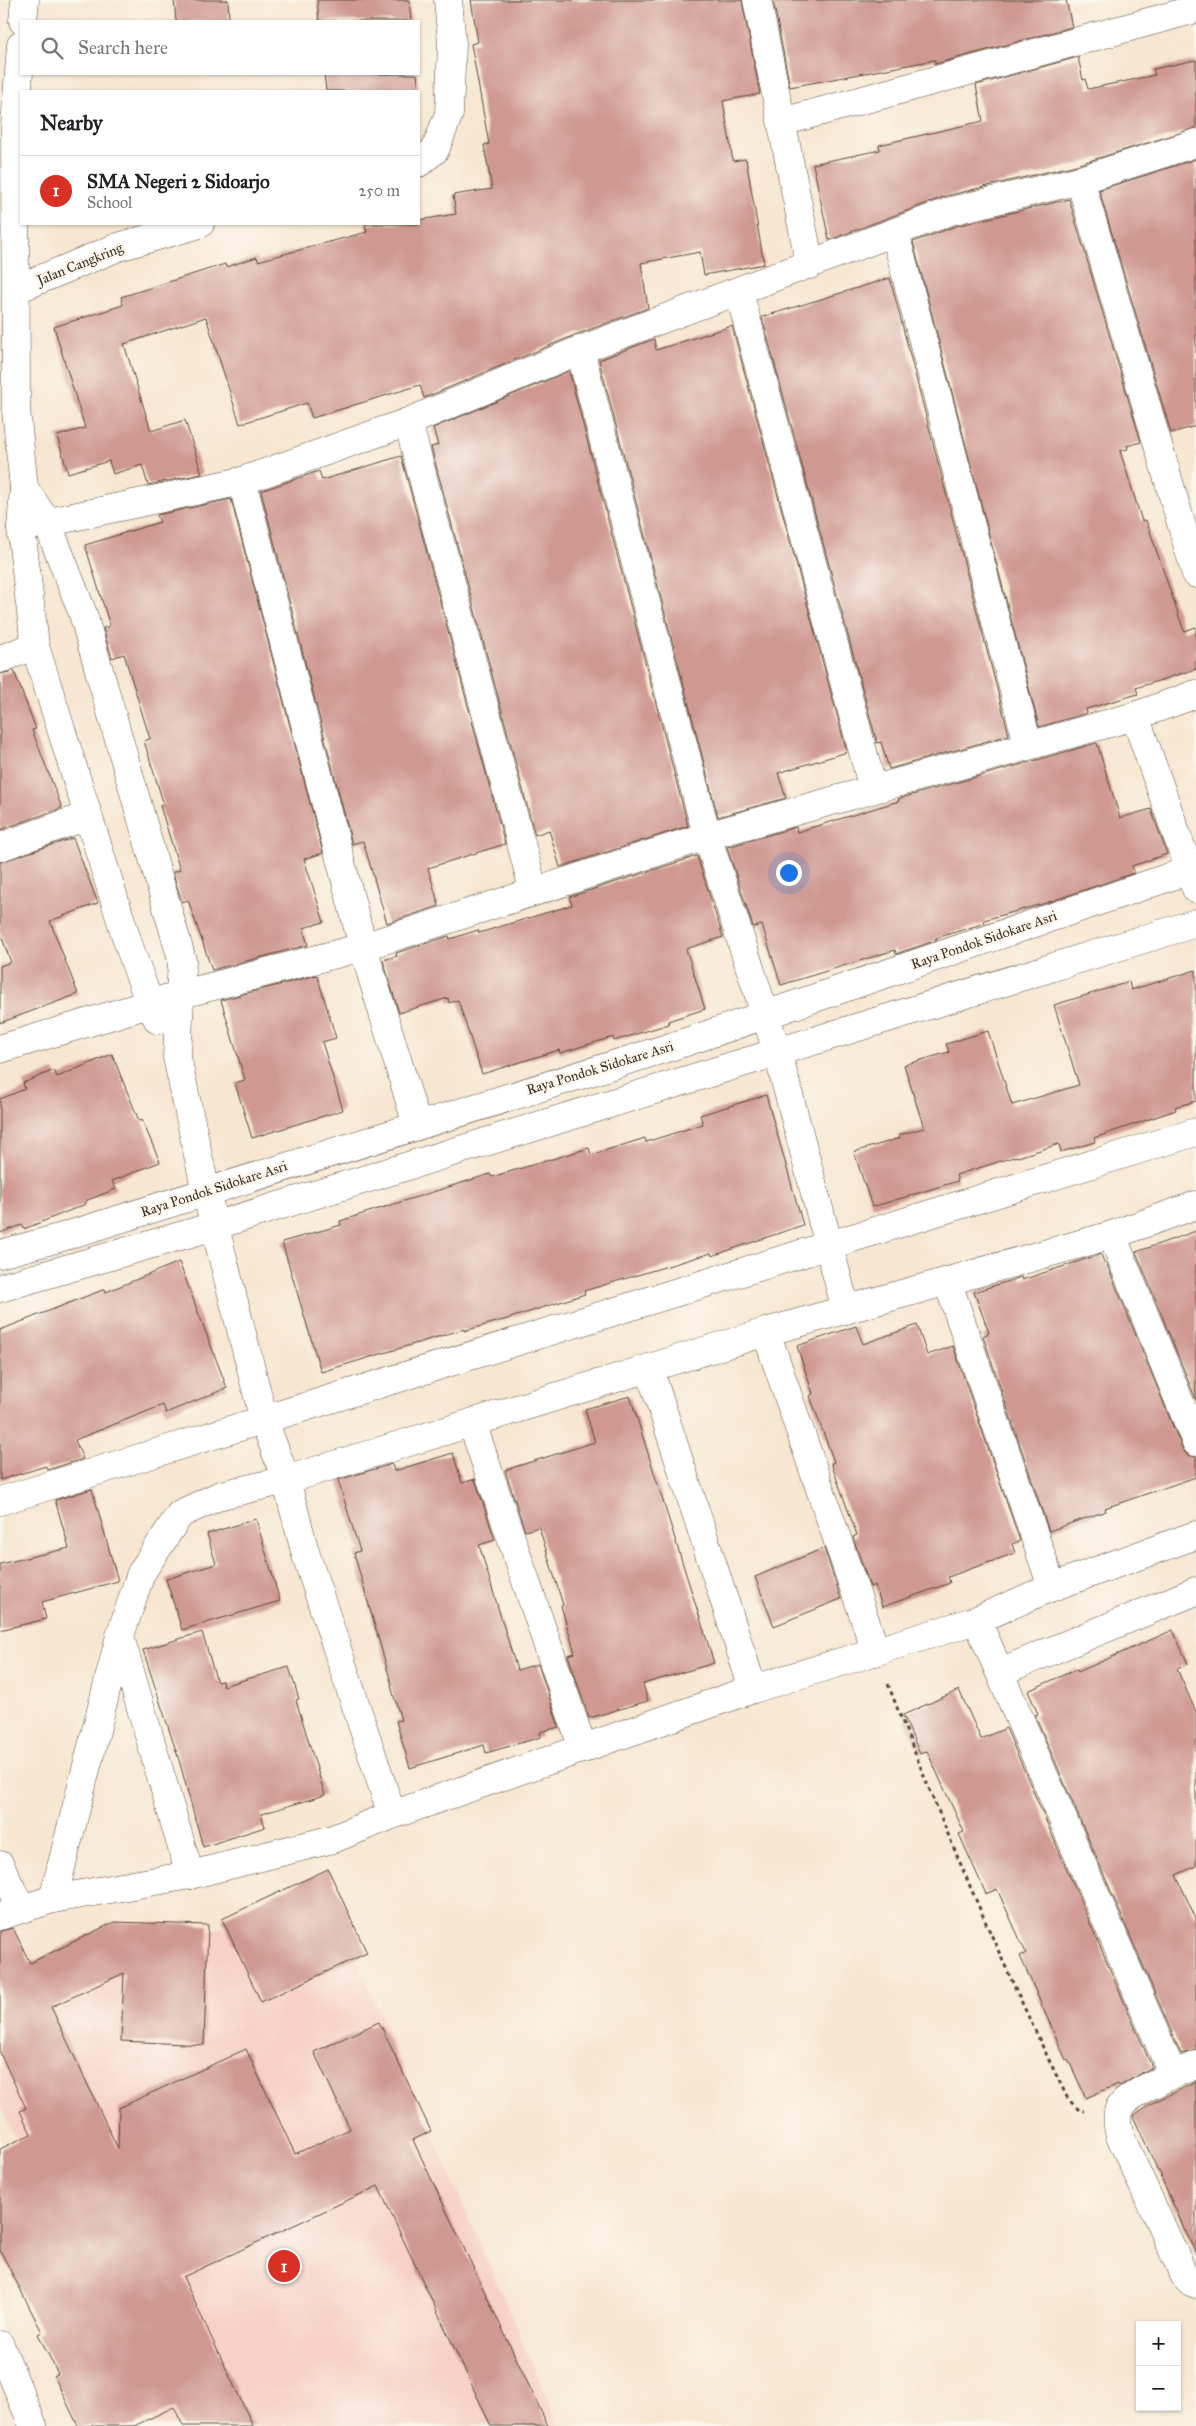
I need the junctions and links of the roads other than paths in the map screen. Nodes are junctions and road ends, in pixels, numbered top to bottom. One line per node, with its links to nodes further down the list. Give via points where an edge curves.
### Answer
1 (25, 0): 5 (street)
2 (448, 0): 11 (street, via 452,44 449,114 434,150)
3 (757, 0): 8 (street)
4 (1196, 9): 8 (street)
5 (23, 20)
6 (20, 48): 7 (street)
7 (9, 87): 9 (street)
8 (782, 122): 15 (street)
9 (7, 127): 16 (street)
10 (1196, 143): 12 (street)
11 (420, 161)
12 (1080, 180): 14 (street, via 951,211); 23 (street)
13 (196, 225): 16 (street, Jalan Cangkring, via 118,247)
14 (895, 233): 15 (street); 28 (street)
15 (810, 265): 17 (street)
16 (17, 289): 19 (street)
17 (739, 292): 18 (street); 29 (street)
18 (580, 350): 20 (street); 31 (street)
19 (8, 411): 22 (street)
20 (408, 422): 21 (street); 34 (street)
21 (242, 481): 22 (street); 36 (street)
22 (34, 525): 24 (street); 37 (street, via 83,614 182,960)
23 (1196, 574)
24 (35, 646): 25 (street); 30 (street)
25 (0, 659)
26 (1196, 694): 27 (street)
27 (1135, 716): 28 (street); 33 (street)
28 (1028, 745): 29 (street)
29 (873, 789): 31 (street)
30 (87, 816): 32 (street); 38 (street)
31 (708, 836): 34 (street); 39 (street)
32 (0, 846)
33 (1194, 876): 39 (street, Raya Pondok Sidokare Asri)
34 (534, 892): 36 (street)
35 (1196, 923): 41 (street)
36 (363, 947): 37 (street); 43 (street)
37 (179, 995): 38 (street); 42 (street)
38 (150, 1005): 40 (street); 42 (street)
39 (765, 1015): 41 (street); 43 (street, Raya Pondok Sidokare Asri)
40 (0, 1049)
41 (778, 1054): 47 (street); 49 (street)
42 (177, 1057): 45 (street)
43 (418, 1125): 45 (street, Raya Pondok Sidokare Asri)
44 (1196, 1132): 49 (street)
45 (206, 1192): 47 (street); 50 (street, Raya Pondok Sidokare Asri)
46 (1196, 1205): 48 (street)
47 (204, 1229): 52 (street); 56 (street)
48 (1112, 1235): 51 (street); 58 (street)
49 (830, 1244): 53 (street); 56 (street)
50 (0, 1254)
51 (948, 1283): 53 (street); 62 (street)
52 (0, 1288)
53 (846, 1310): 54 (street)
54 (766, 1332): 55 (street); 66 (street)
55 (649, 1368): 57 (street); 68 (street)
56 (264, 1420): 59 (street); 60 (street)
57 (472, 1423): 59 (street); 69 (street)
58 (1196, 1442)
59 (286, 1480): 65 (street, via 221,1495 180,1514 141,1574); 70 (street, via 306,1555)
60 (0, 1501)
61 (1196, 1535): 62 (street)
62 (1052, 1587): 64 (street)
63 (1193, 1600): 67 (street)
64 (977, 1620): 66 (street); 67 (street)
65 (120, 1636): 72 (street); 73 (street)
66 (876, 1652): 68 (street)
67 (1000, 1672): 75 (street)
68 (753, 1689): 69 (street)
69 (583, 1749): 70 (street)
70 (392, 1815): 72 (street, via 333,1839)
71 (0, 1865): 74 (street)
72 (190, 1875): 73 (street)
73 (53, 1900): 74 (street)
74 (11, 1912)
75 (1184, 2070): 76 (street, via 1127,2100 1120,2108 1120,2136 1184,2274)
76 (1194, 2287)
77 (0, 2345): 78 (street)
78 (33, 2426)

